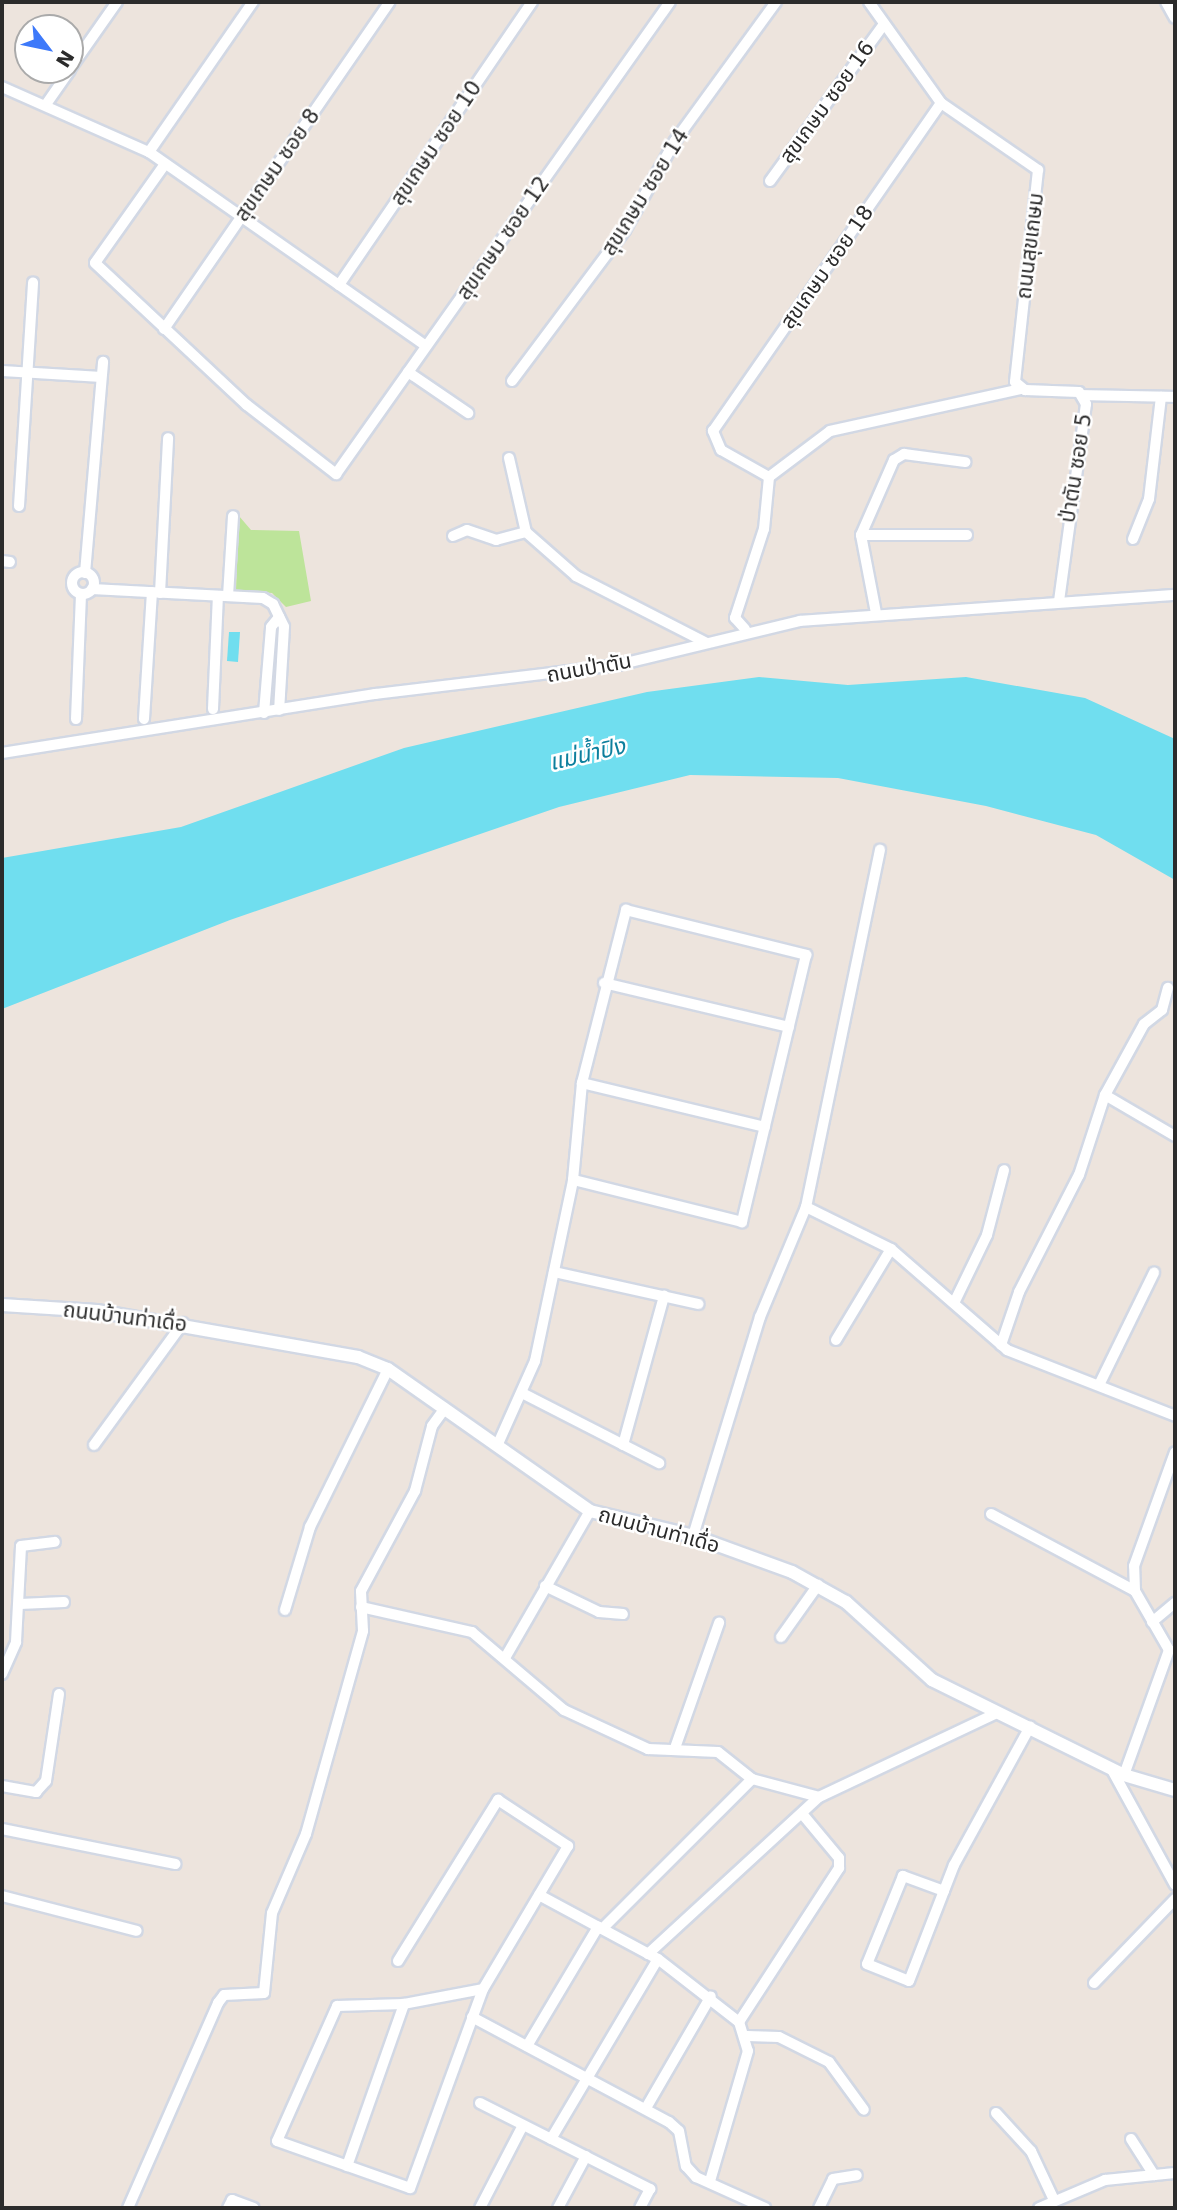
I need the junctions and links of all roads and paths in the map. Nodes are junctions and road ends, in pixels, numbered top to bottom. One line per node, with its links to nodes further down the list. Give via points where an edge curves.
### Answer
1 (117, 2): 11 (street)
2 (253, 2): 16 (street)
3 (390, 2): 19 (street, สุขเกษม ซอย 8)
4 (532, 2): 21 (street, สุขเกษม ซอย 10)
5 (670, 2): 23 (street, สุขเกษม ซอย 12)
6 (776, 2): 29 (street, สุขเกษม ซอย 14, via 675,141 625,230)
7 (869, 2): 10 (street, ถนนสุขเกษม)
8 (1166, 2): 9 (street)
9 (1175, 18)
10 (884, 24): 15 (street, ถนนสุขเกษม); 18 (street, สุขเกษม ซอย 16)
11 (84, 50)
12 (60, 84): 14 (street)
13 (2, 87): 14 (street)
14 (47, 103): 16 (street)
15 (941, 103): 30 (street, ถนนสุขเกษม, via 1038,170 1014,377); 38 (street, สุขเกษม ซอย 18, via 713,431 721,450)
16 (149, 152): 17 (street)
17 (165, 164): 19 (street); 22 (street, via 95,263)
18 (770, 181)
19 (242, 216): 21 (street); 22 (street, สุขเกษม ซอย 8)
20 (33, 282): 27 (street)
21 (339, 285): 23 (street)
22 (164, 329): 26 (street, สุขเกษม ซอย 12, via 335,474)
23 (426, 346): 26 (street, สุขเกษม ซอย 12)
24 (103, 362): 28 (street)
25 (2, 371): 27 (street)
26 (408, 372): 34 (street)
27 (27, 373): 28 (street); 39 (street)
28 (101, 377): 46 (street)
29 (512, 381)
30 (1023, 389): 31 (street, ป่าตัน ซอย 5); 38 (street, ป่าตัน ซอย 5, via 830,431)
31 (1083, 395): 32 (street); 52 (street, ป่าตัน ซอย 5, via 1082,451)
32 (1161, 397): 33 (street); 45 (street, via 1149,499)
33 (1175, 397)
34 (468, 412)
35 (168, 438): 48 (street)
36 (509, 458): 41 (street)
37 (965, 462): 42 (street, via 904,454 894,460)
38 (769, 477): 55 (street, via 764,529 735,618)
39 (19, 506)
40 (233, 516): 51 (street)
41 (526, 531): 44 (street, via 496,540 467,530); 56 (street, via 576,576)
42 (861, 535): 43 (street); 53 (street)
43 (967, 535)
44 (453, 536)
45 (1133, 540)
46 (85, 573): 47 (street); 49 (street, via 73,583)
47 (92, 589): 48 (street); 49 (street)
48 (156, 593): 51 (street); 61 (street)
49 (81, 594): 60 (street)
50 (1175, 595): 52 (street, ถนนป่าตัน)
51 (223, 596): 54 (street, via 263,598); 57 (street)
52 (1059, 601): 53 (street, ถนนป่าตัน)
53 (876, 612): 55 (street, ถนนป่าตัน)
54 (279, 617): 58 (street, via 284,627); 59 (street, via 271,627)
55 (745, 629): 56 (street, ถนนป่าตัน)
56 (705, 642): 58 (street, ถนนป่าตัน, via 618,665)
57 (214, 709)
58 (279, 710): 59 (street, ถนนป่าตัน)
59 (264, 713): 62 (street, ถนนป่าตัน)
60 (76, 719)
61 (144, 719)
62 (2, 753)
63 (880, 850): 73 (street, via 863,946 824,1097)
64 (604, 983): 66 (street); 66 (street, via 626,910 806,955); 67 (street)
65 (1168, 988): 68 (street, via 1163,1010 1144,1024)
66 (789, 1027): 69 (street)
67 (582, 1083): 69 (street); 72 (street)
68 (1105, 1095): 70 (street); 83 (street, via 1079,1175 1020,1292)
69 (765, 1128): 72 (street, via 742,1222)
70 (1175, 1136)
71 (1004, 1170): 78 (street, via 986,1235)
72 (573, 1180): 75 (street)
73 (806, 1207): 74 (street); 96 (street, via 760,1317)
74 (891, 1249): 78 (street); 82 (street)
75 (554, 1272): 77 (street); 86 (street)
76 (1154, 1273): 85 (street)
77 (664, 1296): 79 (street); 90 (street)
78 (955, 1301): 83 (street)
79 (698, 1304)
80 (2, 1306): 81 (street, ถนนบ้านท่าเดื่อ)
81 (183, 1323): 84 (street, ถนนบ้านท่าเดื่อ, via 322,1348); 89 (street)
82 (836, 1340)
83 (1001, 1345): 85 (street, via 1043,1367)
84 (388, 1369): 87 (street, ถนนบ้านท่าเดื่อ); 105 (street, via 310,1527)
85 (1100, 1383): 88 (street)
86 (524, 1394): 90 (street); 91 (street)
87 (445, 1408): 91 (street, ถนนบ้านท่าเดื่อ); 104 (street, via 432,1426 415,1491 369,1571)
88 (1175, 1416)
89 (94, 1445)
90 (623, 1445): 93 (street)
91 (496, 1446): 94 (street, ถนนบ้านท่าเดื่อ)
92 (1175, 1452): 100 (street, via 1134,1566)
93 (659, 1463)
94 (590, 1511): 96 (street, ถนนบ้านท่าเดื่อ); 99 (street)
95 (991, 1514): 100 (street)
96 (693, 1536): 98 (street, ถนนบ้านท่าเดื่อ)
97 (55, 1542): 103 (street, via 21,1546)
98 (818, 1585): 109 (street); 113 (street, ถนนบ้านท่าเดื่อ, via 932,1680)
99 (545, 1586): 106 (street, via 599,1612); 110 (street)
100 (1135, 1591): 107 (street)
101 (64, 1602): 103 (street)
102 (1175, 1603): 107 (street)
103 (20, 1604): 111 (street, via 16,1642)
104 (361, 1607): 110 (street, via 450,1625); 157 (street, via 363,1631 306,1834 272,1913 264,1993 224,1996 218,2003)
105 (285, 1610)
106 (623, 1614)
107 (1152, 1622): 117 (street, via 1169,1650)
108 (719, 1623): 115 (street)
109 (780, 1636)
110 (505, 1658): 115 (street, via 564,1710 630,1744)
111 (2, 1674)
112 (59, 1694): 119 (street, via 46,1781 36,1792)
113 (998, 1713): 114 (street, ถนนบ้านท่าเดื่อ); 121 (street)
114 (1030, 1727): 116 (street, ถนนบ้านท่าเดื่อ); 126 (street)
115 (675, 1748): 118 (street, via 718,1752)
116 (1111, 1768): 117 (street, ถนนบ้านท่าเดื่อ); 125 (street)
117 (1124, 1775): 120 (street, ถนนบ้านท่าเดื่อ)
118 (752, 1779): 121 (street); 130 (street)
119 (2, 1786)
120 (1175, 1790)
121 (819, 1797): 122 (street)
122 (804, 1816): 132 (street); 139 (street, via 839,1858 839,1868)
123 (2, 1829): 124 (street)
124 (175, 1864)
125 (1175, 1885)
126 (944, 1891): 126 (street, via 909,1982 867,1964 903,1876)
127 (539, 1895): 130 (street); 133 (street, via 568,1846 498,1800); 135 (street)
128 (2, 1896): 131 (street)
129 (1175, 1899): 134 (street)
130 (600, 1928): 132 (street); 141 (street)
131 (137, 1931)
132 (653, 1957): 136 (street); 142 (street)
133 (398, 1961)
134 (1094, 1983)
135 (484, 1989): 137 (street); 138 (street)
136 (711, 1996): 139 (street); 144 (street)
137 (404, 2004): 151 (street); 151 (street, via 337,2006 277,2141)
138 (472, 2017): 141 (street); 151 (street, via 410,2188)
139 (738, 2022): 140 (street)
140 (747, 2036): 145 (street, via 779,2037 829,2062); 155 (street, via 748,2051)
141 (527, 2046): 142 (street)
142 (587, 2076): 144 (street); 148 (street)
143 (480, 2103): 147 (street)
144 (646, 2108): 155 (street, via 679,2131 686,2166)
145 (864, 2110)
146 (996, 2113): 156 (street, via 1031,2151)
147 (523, 2125): 148 (street); 160 (street)
148 (551, 2139): 150 (street)
149 (1131, 2139): 154 (street)
150 (586, 2156): 161 (street); 162 (street, via 650,2189)
151 (348, 2166)
152 (1175, 2173): 154 (street)
153 (857, 2175): 164 (street, via 833,2179)
154 (1154, 2175): 156 (street, via 1105,2180)
155 (710, 2181): 163 (street)
156 (1054, 2200): 165 (street)
157 (128, 2208)
158 (228, 2208): 159 (street, via 232,2200)
159 (254, 2208)
160 (480, 2208)
161 (558, 2208)
162 (640, 2208)
163 (765, 2208)
164 (819, 2208)
165 (1039, 2208)

